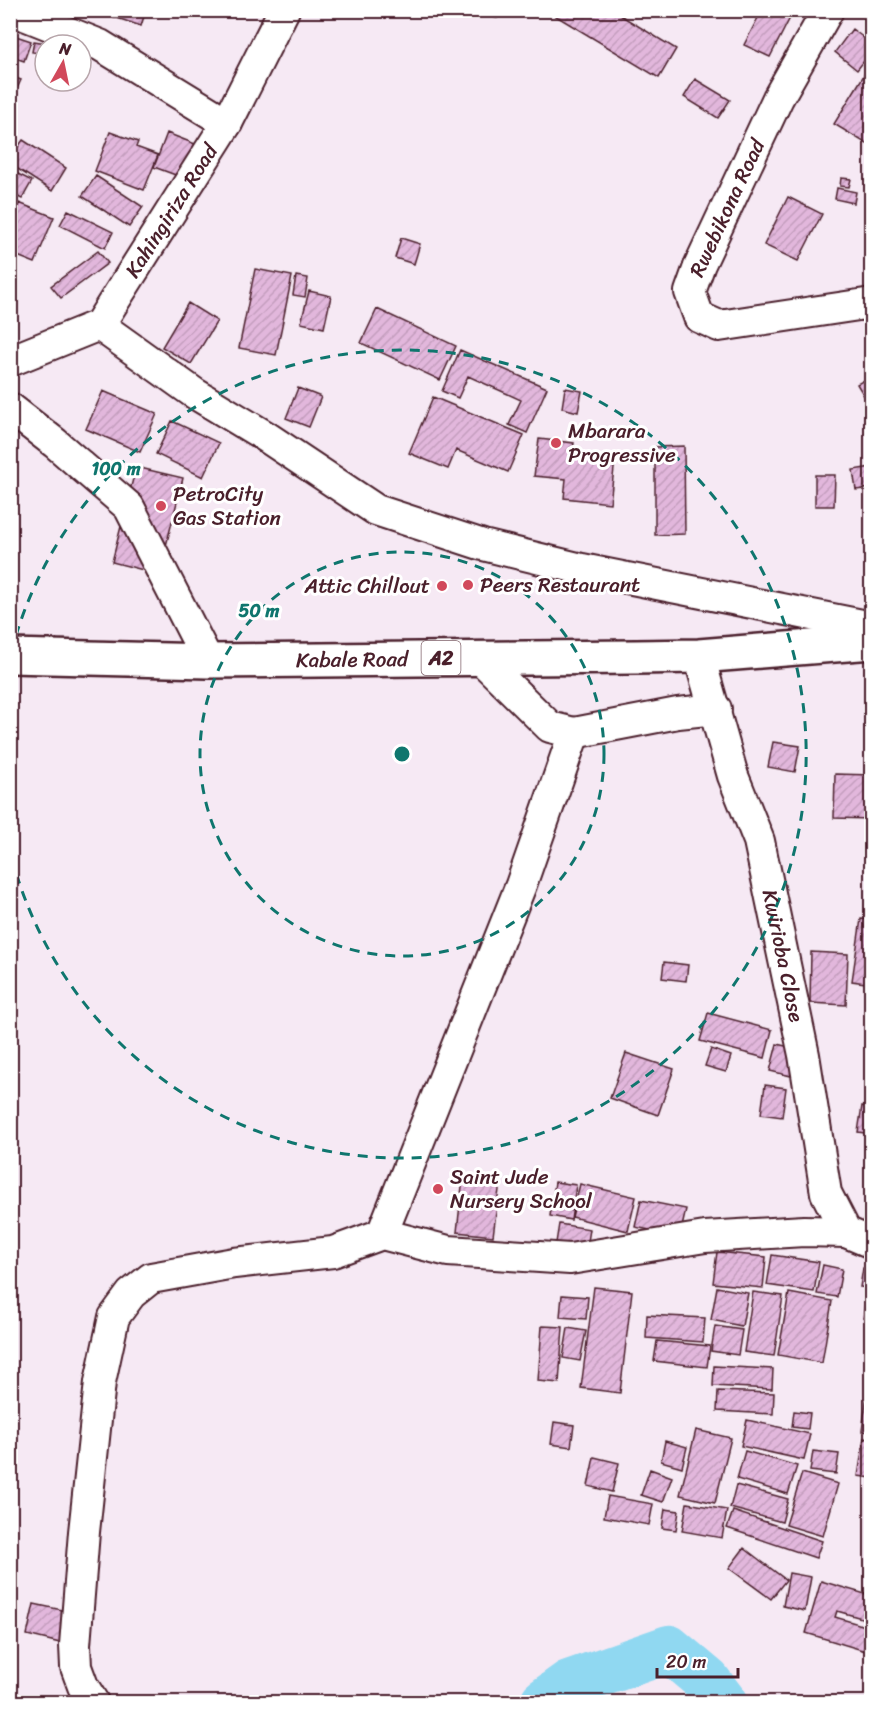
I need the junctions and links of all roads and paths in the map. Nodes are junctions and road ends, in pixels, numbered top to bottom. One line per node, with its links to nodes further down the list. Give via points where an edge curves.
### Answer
1 (12, 10): 4 (street, via 100,45)
2 (284, 10): 4 (street, Kahingiriza Road)
3 (828, 10): 5 (street, Rwebikona Road, via 778,98 690,292 699,317 718,326)
4 (228, 123): 6 (street, Kahingiriza Road)
5 (872, 303)
6 (99, 325): 7 (street); 9 (street, via 194,393 376,510 483,545 538,558)
7 (10, 361)
8 (10, 408): 14 (street, via 129,507)
9 (872, 627)
10 (872, 642): 12 (main road, Kabale Road / A2)
11 (10, 656): 14 (main road, Kabale Road / A2)
12 (699, 656): 13 (main road, Kabale Road / A2); 15 (street, Kwirioba Close)
13 (480, 658): 14 (main road, Kabale Road / A2); 16 (street, via 550,727)
14 (208, 661)
15 (716, 709): 16 (street); 18 (street, Kwirioba Close, via 733,776 759,841 804,1055 826,1193)
16 (574, 733): 17 (street, via 521,885)
17 (382, 1234): 18 (street, via 448,1251 570,1258 705,1237 804,1231); 19 (street, via 333,1252 234,1263 152,1278 131,1294 114,1317 100,1382 75,1645 76,1666)
18 (859, 1238)
19 (93, 1702)

